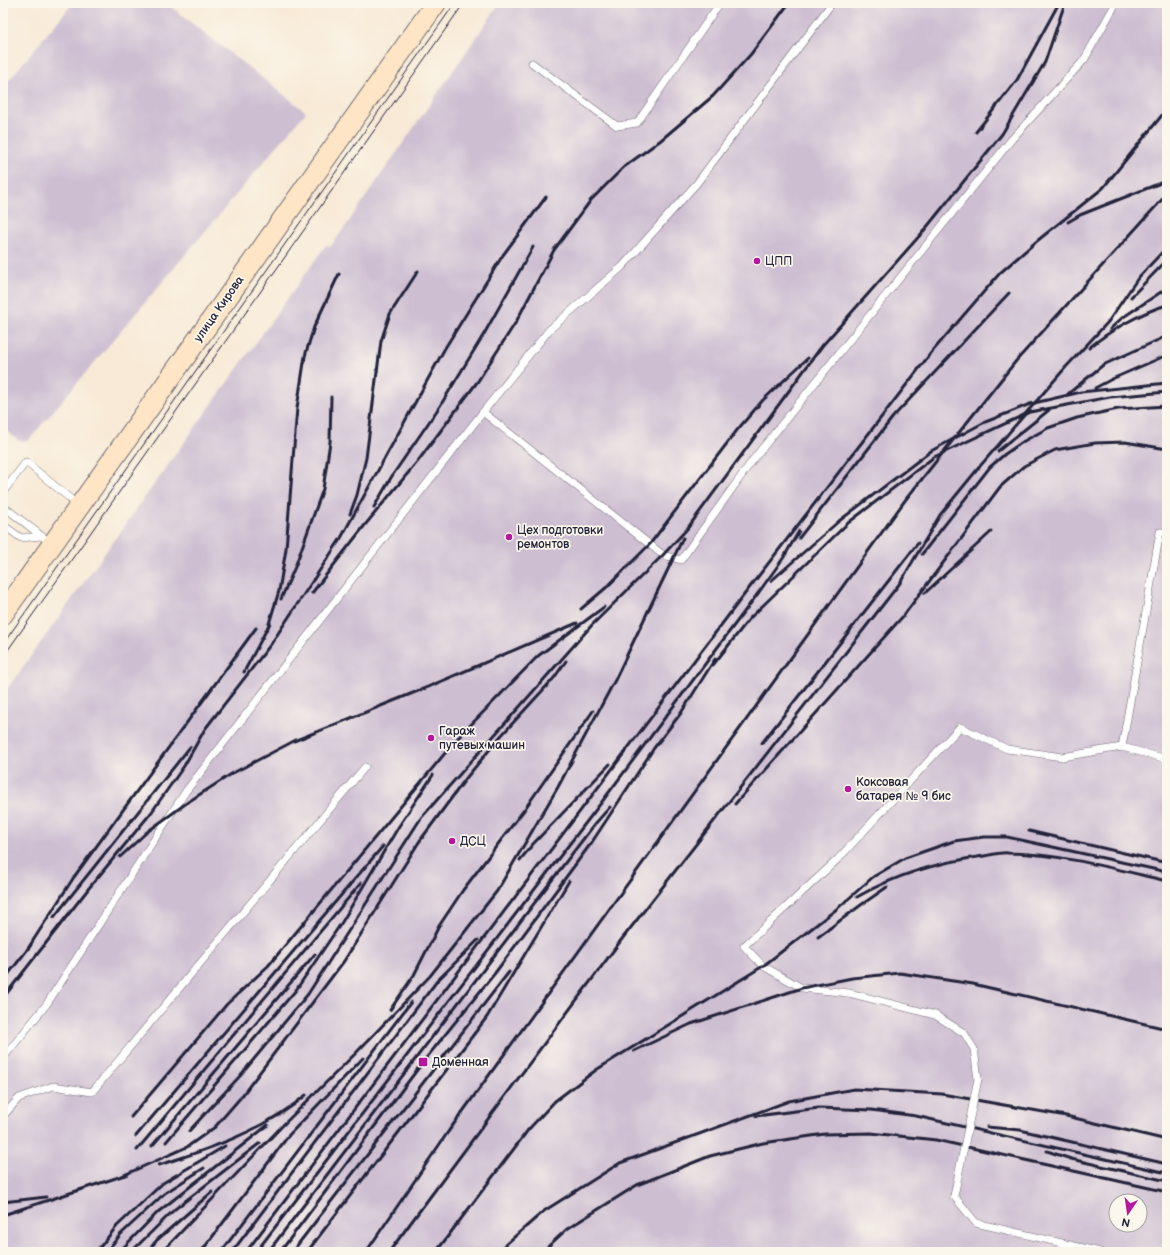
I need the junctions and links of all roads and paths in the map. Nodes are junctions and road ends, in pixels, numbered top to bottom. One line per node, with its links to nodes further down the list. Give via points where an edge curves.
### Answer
1 (436, 3): 9 (main road, улица Кирова)
2 (720, 3): 5 (lane, via 637,123 617,126)
3 (832, 3): 6 (lane, via 697,183 622,267 548,330)
4 (1116, 3): 6 (lane, via 1084,60 1012,139 752,461 681,560 663,555)
5 (532, 63)
6 (483, 412): 17 (lane, via 186,791 46,1005)
7 (3, 492): 9 (lane, via 26,462)
8 (3, 506): 12 (lane)
9 (79, 506): 12 (main road, улица Кирова)
10 (3, 525): 12 (lane, via 21,538)
11 (1167, 532): 14 (lane, via 1160,532)
12 (46, 540): 13 (main road, улица Кирова)
13 (3, 614)
14 (1122, 747): 15 (lane); 19 (lane, bridge, via 1062,757 1007,749 960,727 838,859 744,946 763,966 802,988 848,993 935,1015 964,1033 974,1048 978,1079 954,1196 976,1224)
15 (1167, 759)
16 (365, 767): 18 (lane, via 92,1092 53,1086 19,1098)
17 (3, 1058)
18 (3, 1116)
19 (1100, 1252)

